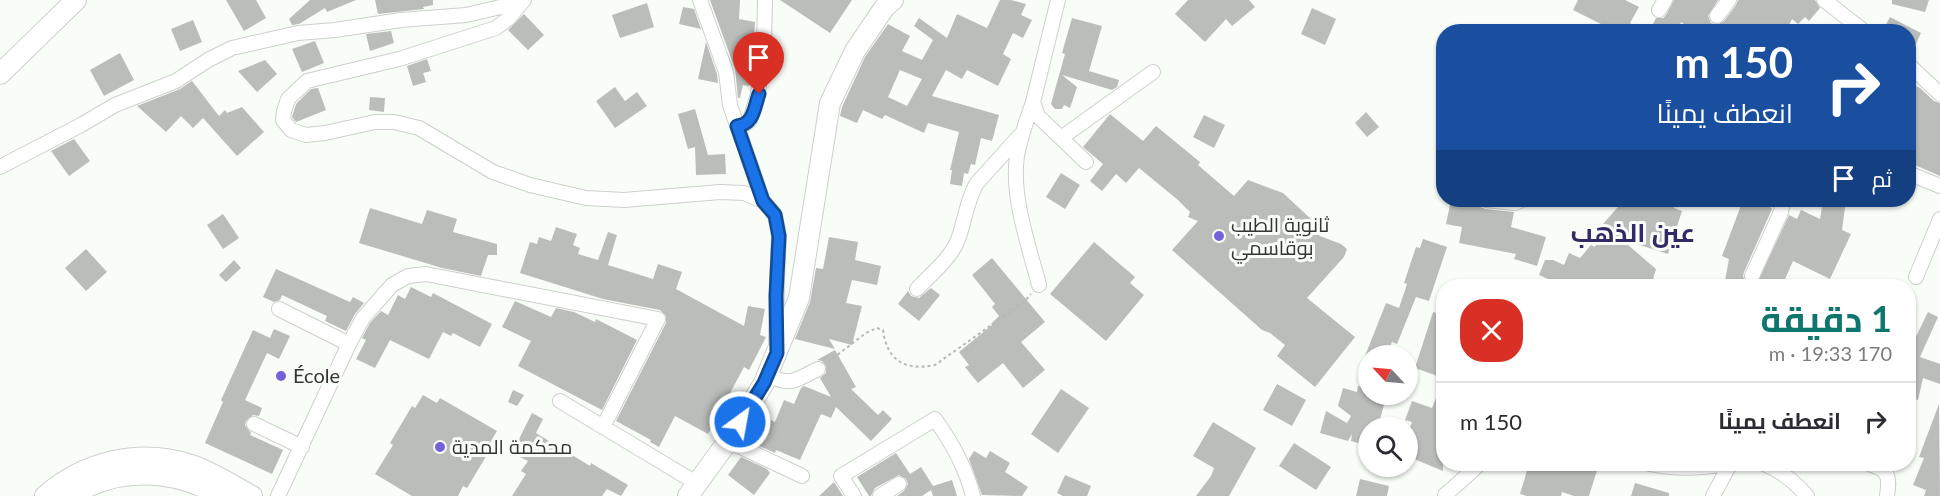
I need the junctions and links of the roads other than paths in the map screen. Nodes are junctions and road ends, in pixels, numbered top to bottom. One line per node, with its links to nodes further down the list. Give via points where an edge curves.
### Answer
1 (76, 0): 13 (street)
2 (700, 0): 16 (street, via 726,72)
3 (765, 0): 16 (street, via 759,94 750,120)
4 (893, 0): 32 (street, via 855,51 830,104 799,298)
5 (1058, 0): 15 (street)
6 (1729, 0): 9 (street)
7 (1824, 0): 10 (street)
8 (523, 1): 20 (street, via 466,15 298,33 232,48 176,81 115,105); 23 (street, via 496,28 399,59 306,81 288,99 283,120 291,130 306,135 375,122 419,128 493,172 586,198 624,200 720,192 744,193)
9 (1717, 16)
10 (1855, 24)
11 (1153, 72): 18 (street)
12 (1916, 72): 14 (street)
13 (0, 74)
14 (1940, 94)
15 (1032, 102): 17 (street); 18 (street, via 1038,116)
16 (737, 126): 23 (street)
17 (1023, 132): 28 (street, via 1017,157 1017,184); 29 (street, via 977,183 952,251)
18 (1061, 138): 19 (street)
19 (1086, 162)
20 (0, 167)
21 (1916, 176): 22 (street)
22 (1940, 186)
23 (763, 201): 32 (street, via 775,215 779,236)
24 (1782, 207): 26 (street)
25 (1940, 219): 27 (street)
26 (1752, 276)
27 (1916, 277)
28 (1039, 285)
29 (917, 289)
30 (279, 309): 31 (street)
31 (349, 344): 37 (street, via 363,318 392,285 408,276 426,274 658,319); 39 (street)
32 (777, 353): 34 (street)
33 (818, 369): 34 (street, via 790,383)
34 (767, 375): 38 (street)
35 (560, 401): 37 (street)
36 (254, 424): 39 (street)
37 (603, 427): 46 (street)
38 (728, 441): 44 (street); 46 (street)
39 (302, 447): 52 (street)
40 (1472, 471): 47 (street)
41 (1726, 471): 56 (street)
42 (1779, 471): 57 (street)
43 (1885, 471): 58 (street)
44 (802, 476)
45 (899, 484): 54 (street)
46 (693, 490)
47 (1444, 495)
48 (45, 496): 51 (street, via 66,480 96,466 144,458 176,461 205,470)
49 (70, 496): 50 (street, via 100,481 147,474 180,478)
50 (221, 496)
51 (252, 496)
52 (278, 496)
53 (854, 496): 55 (street, via 841,476 935,419 954,447)
54 (880, 496)
55 (973, 496)
56 (1713, 496)
57 (1807, 496)
58 (1887, 496)

